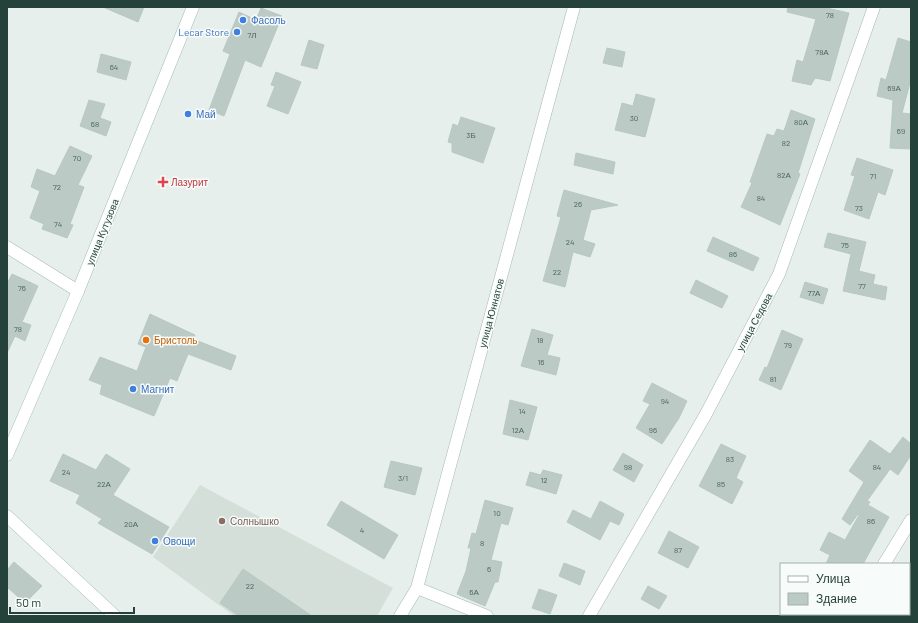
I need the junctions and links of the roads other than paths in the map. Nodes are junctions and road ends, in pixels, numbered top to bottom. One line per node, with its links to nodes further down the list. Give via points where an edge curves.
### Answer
1 (193, 7): 5 (street, улица Кутузова)
2 (574, 7): 10 (street, улица Юннатов)
3 (874, 7): 14 (street, улица Седова, via 779,274 706,414)
4 (7, 247): 5 (street)
5 (78, 291): 6 (street, улица Кутузова)
6 (7, 455)
7 (7, 516): 11 (street)
8 (911, 520): 9 (street)
9 (885, 563)
10 (417, 588): 12 (street, улица Юннатов); 13 (street)
11 (115, 616)
12 (400, 616)
13 (487, 616)
14 (589, 616)

